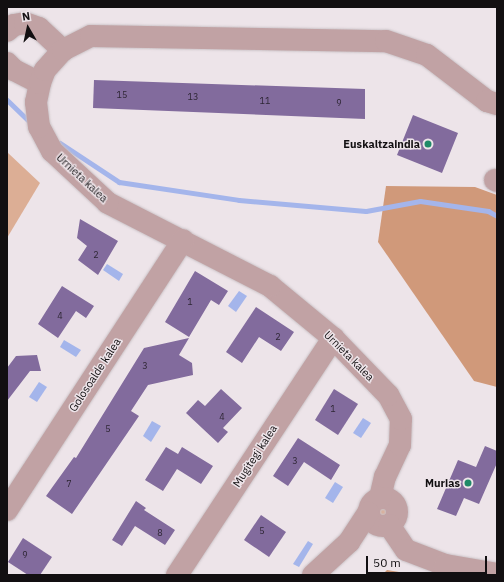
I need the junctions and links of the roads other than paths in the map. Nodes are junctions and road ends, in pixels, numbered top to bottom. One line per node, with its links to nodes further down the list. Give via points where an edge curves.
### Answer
1 (7, 31): 2 (street, via 14,25 25,23 39,28)
2 (63, 50): 4 (street, Urnieta kalea, via 45,70); 5 (street, Urnieta kalea, via 91,36 106,35 386,41 427,55 487,101)
3 (7, 63): 4 (street, via 14,70)
4 (40, 83): 6 (street, Urnieta kalea, via 36,102 39,126 52,151 108,203)
5 (497, 104)
6 (183, 240): 7 (street, Urnieta kalea, via 270,286); 9 (street, Golosoalde kalea)
7 (333, 338): 8 (street, Urnieta kalea, via 388,395 401,419 400,445); 11 (street, Mugitegi kalea)
8 (374, 506): 10 (street, via 375,524 389,525 406,550 445,565); 12 (street, Urnieta kalea, via 349,542)
9 (7, 510)
10 (497, 574)
11 (177, 575)
12 (313, 575)

